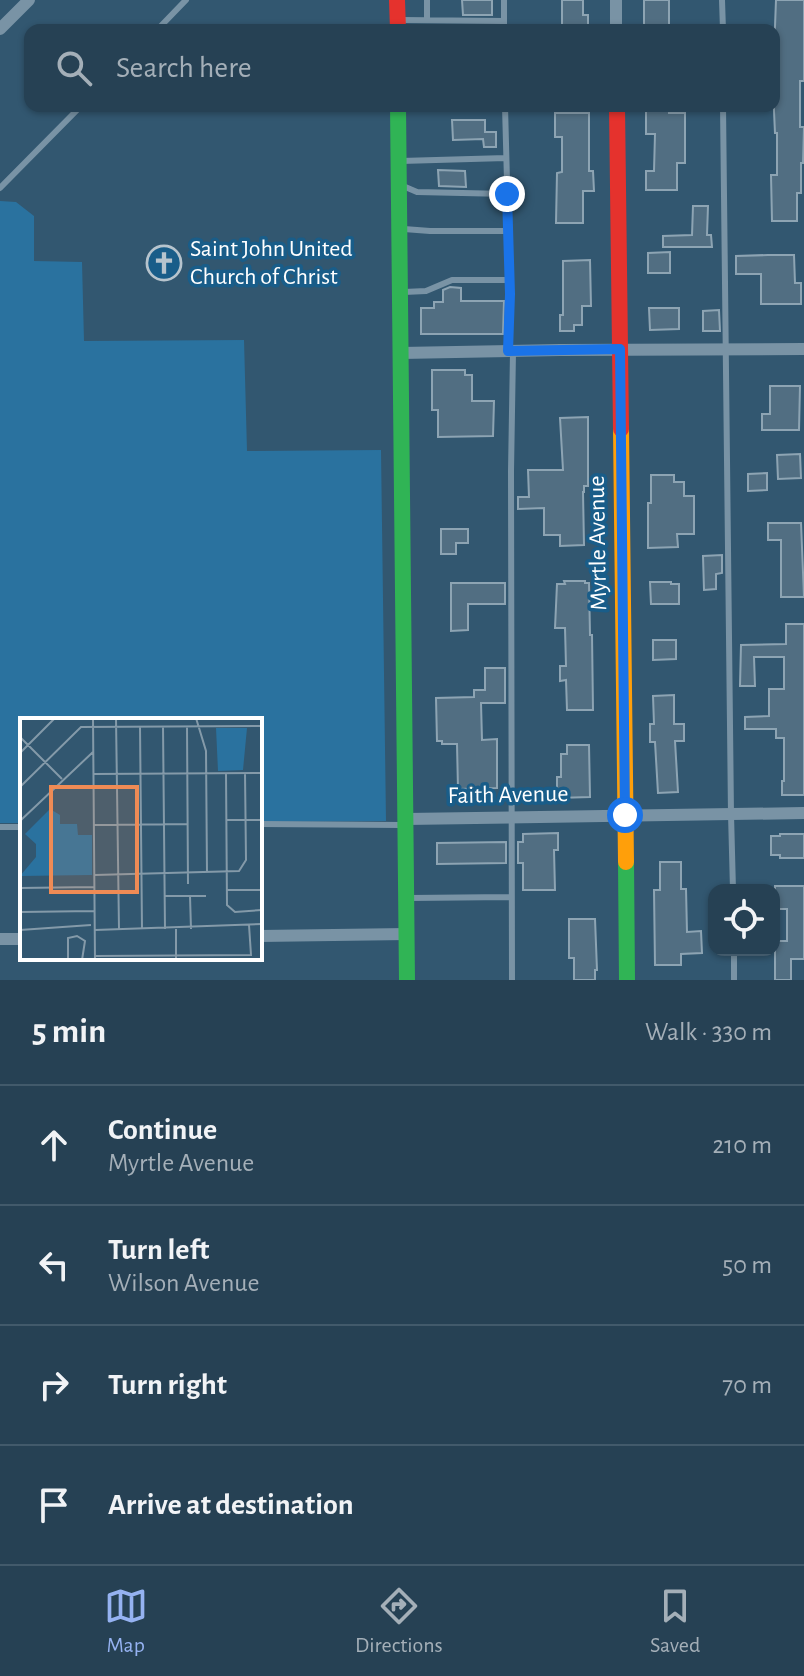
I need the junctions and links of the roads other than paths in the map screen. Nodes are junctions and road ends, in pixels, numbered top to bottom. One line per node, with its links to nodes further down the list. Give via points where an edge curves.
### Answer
1 (29, 0): 15 (street)
2 (186, 0): 10 (lane)
3 (397, 0): 11 (main road)
4 (427, 0): 8 (lane)
5 (504, 0): 9 (lane)
6 (616, 0): 13 (street)
7 (722, 0): 14 (lane)
8 (427, 20): 9 (lane); 12 (lane)
9 (504, 21)
10 (163, 24)
11 (398, 24)
12 (404, 24)
13 (616, 24)
14 (723, 24)
15 (0, 29)
16 (75, 112): 24 (lane)
17 (398, 112): 22 (main road)
18 (505, 112): 21 (lane)
19 (617, 112): 30 (main road, Myrtle Avenue)
20 (723, 112): 31 (lane)
21 (506, 158): 22 (lane); 25 (lane)
22 (398, 161): 23 (main road)
23 (399, 184): 25 (lane, via 417,192); 26 (main road)
24 (0, 188)
25 (507, 194): 27 (lane)
26 (400, 229): 27 (lane); 29 (main road)
27 (508, 231): 28 (lane)
28 (509, 280): 29 (lane, via 452,280 426,291); 33 (lane)
29 (400, 292): 34 (main road)
30 (620, 349): 31 (street); 33 (street); 37 (main road, Myrtle Avenue)
31 (726, 349): 32 (street); 36 (lane)
32 (804, 349)
33 (510, 351): 34 (street); 38 (lane)
34 (401, 353): 39 (main road)
35 (804, 813): 36 (street, Faith Avenue)
36 (731, 814): 37 (street, Faith Avenue); 41 (lane)
37 (625, 815): 38 (street, Faith Avenue); 49 (main road, Myrtle Avenue)
38 (511, 817): 39 (street, Faith Avenue); 42 (lane)
39 (406, 822): 40 (lane); 43 (main road)
40 (262, 824)
41 (733, 884)
42 (511, 897): 43 (lane); 48 (lane)
43 (406, 898): 44 (main road)
44 (407, 934): 45 (street); 47 (main road)
45 (262, 936)
46 (734, 956): 50 (lane)
47 (407, 980)
48 (512, 980)
49 (627, 980)
50 (734, 980)

